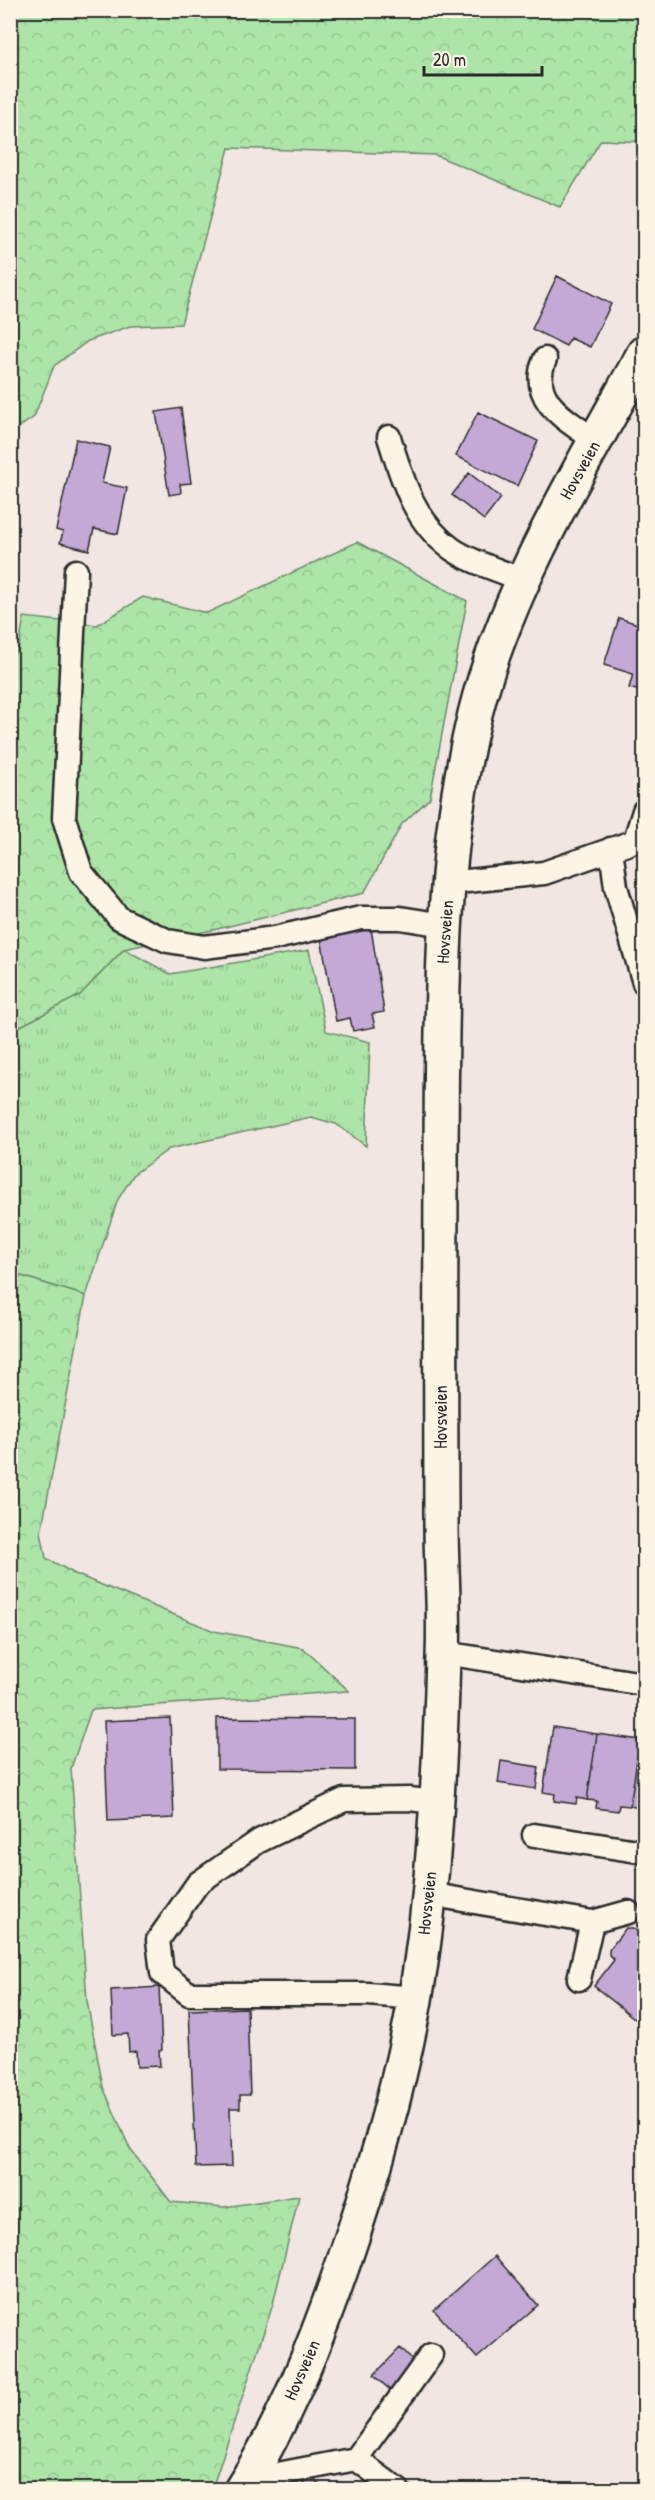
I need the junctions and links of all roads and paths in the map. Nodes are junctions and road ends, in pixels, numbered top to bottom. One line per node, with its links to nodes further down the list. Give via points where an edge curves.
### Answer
1 (645, 353): 4 (street, Hovsveien)
2 (545, 359): 4 (lane, via 540,372 544,398)
3 (389, 437): 6 (lane, via 403,483 425,524 453,550)
4 (596, 441): 6 (street, Hovsveien, via 542,540)
5 (76, 571): 11 (lane, via 64,818 81,872 119,918 168,941 204,947 275,938 361,918 400,918)
6 (525, 580): 10 (street, Hovsveien, via 494,653 475,713)
7 (645, 811): 8 (lane)
8 (640, 839): 9 (lane)
9 (611, 849): 10 (lane, via 544,873); 12 (lane, via 616,887)
10 (448, 883): 11 (street, Hovsveien)
11 (444, 926): 13 (street, Hovsveien)
12 (645, 983)
13 (444, 1653): 14 (lane); 15 (street, Hovsveien)
14 (645, 1684)
15 (435, 1802): 18 (street, Hovsveien); 22 (lane, via 409,1798 344,1800 259,1841 198,1883 158,1940 162,1972 189,1994 368,1994)
16 (534, 1835): 17 (lane)
17 (645, 1852)
18 (428, 1894): 20 (lane); 22 (street, Hovsveien)
19 (628, 1912): 20 (lane)
20 (592, 1922): 21 (lane)
21 (579, 1979)
22 (415, 1998): 25 (street, Hovsveien, via 393,2102 315,2344)
23 (431, 2355): 24 (lane)
24 (356, 2459): 25 (lane); 26 (lane)
25 (244, 2485)
26 (398, 2490)

